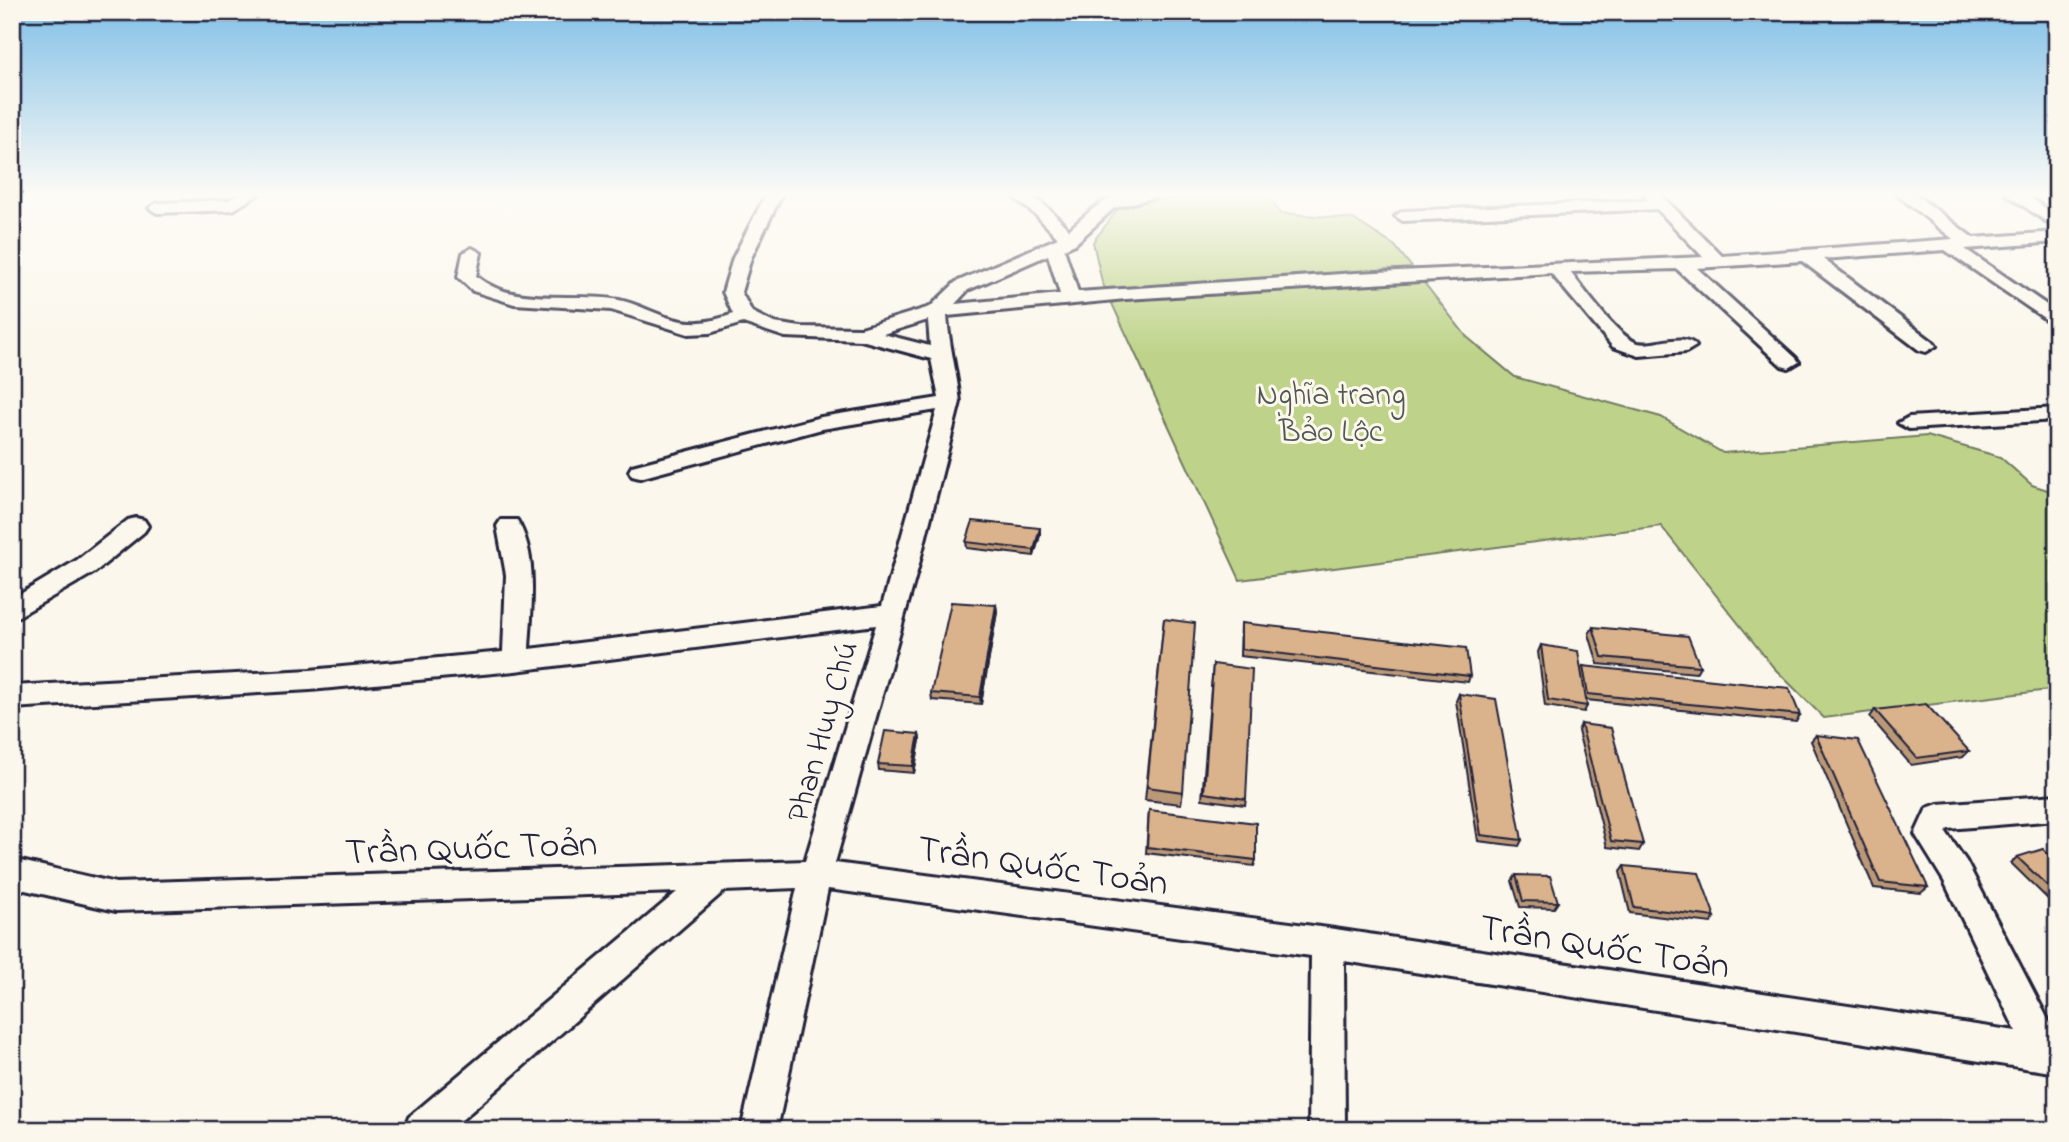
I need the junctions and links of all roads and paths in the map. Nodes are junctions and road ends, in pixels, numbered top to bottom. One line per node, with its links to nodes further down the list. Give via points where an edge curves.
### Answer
1 (747, 247): 14 (street, via 732,292)
2 (1053, 247): 13 (street, via 962,286)
3 (1063, 247): 12 (street)
4 (1704, 247): 9 (street)
5 (1905, 247): 8 (street)
6 (1952, 247): 15 (street)
7 (472, 253): 14 (street, via 467,277 472,285 494,293 609,303 690,328 720,327)
8 (1806, 255): 9 (street); 18 (street)
9 (1718, 262): 10 (street)
10 (1682, 264): 11 (street); 20 (street)
11 (1556, 267): 12 (street); 17 (street, via 1620,342 1639,350)
12 (1071, 299): 13 (street)
13 (937, 311): 16 (street); 19 (street, Phan Huy Chú)
14 (744, 316): 16 (street, via 768,328)
15 (2057, 321)
16 (862, 334): 19 (street)
17 (1686, 346)
18 (1926, 346)
19 (940, 355): 21 (street, Phan Huy Chú)
20 (1789, 362)
21 (950, 402): 24 (street, via 821,423); 28 (street, Phan Huy Chú)
22 (2057, 414): 23 (street)
23 (1909, 423)
24 (640, 471)
25 (136, 526): 27 (street, via 86,566)
26 (509, 526): 29 (street, via 515,541)
27 (12, 611)
28 (892, 614): 29 (street); 33 (street, Phan Huy Chú)
29 (515, 660): 30 (street, via 310,680)
30 (12, 697)
31 (2057, 807): 36 (street, via 1938,817 1930,834 1955,871)
32 (12, 873): 34 (street, Trần Quốc Toản, via 116,897)
33 (816, 874): 34 (street, Trần Quốc Toản); 35 (street, Trần Quốc Toản); 38 (street, Phan Huy Chú)
34 (719, 876): 37 (street)
35 (1328, 943): 36 (street, Trần Quốc Toản); 39 (street)
36 (2051, 1055)
37 (422, 1130)
38 (759, 1130)
39 (1327, 1130)

